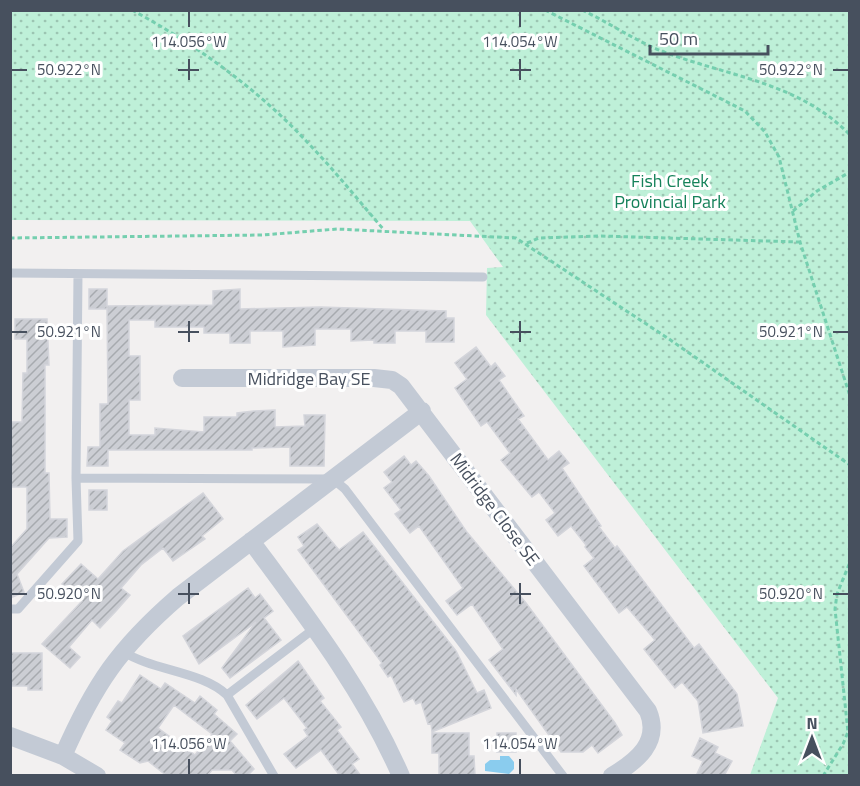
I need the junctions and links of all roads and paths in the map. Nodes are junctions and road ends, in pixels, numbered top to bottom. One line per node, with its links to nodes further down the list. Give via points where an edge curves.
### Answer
1 (132, 10): 7 (path, via 268,104 309,143)
2 (545, 10): 6 (path, via 752,116 778,157)
3 (582, 10): 4 (path, via 663,51 807,101)
4 (849, 135)
5 (849, 172): 6 (path)
6 (793, 211): 8 (path)
7 (384, 230)
8 (800, 242): 9 (path, via 601,236 539,238); 14 (path)
9 (527, 243)
10 (10, 273): 11 (lane)
11 (78, 274): 12 (lane); 16 (lane)
12 (483, 277)
13 (182, 378): 15 (street, Midridge Bay SE, via 385,379 401,386)
14 (849, 396)
15 (422, 411): 17 (street); 30 (street, Midridge Close SE, via 648,711 652,736 646,750)
16 (76, 478): 17 (lane); 20 (lane, via 78,541 18,609)
17 (333, 479): 18 (street); 29 (lane, via 345,489)
18 (251, 541): 21 (street); 22 (street, via 178,597)
19 (849, 562): 31 (path, via 835,609 848,732)
20 (10, 609)
21 (315, 628): 23 (lane); 28 (street, via 373,715)
22 (122, 651): 23 (lane, via 138,661 217,685); 25 (street, via 94,691)
23 (227, 695): 27 (lane)
24 (10, 736): 25 (street)
25 (63, 756): 26 (street)
26 (97, 776)
27 (274, 776)
28 (401, 776)
29 (563, 776)
30 (612, 776)
31 (823, 776)

